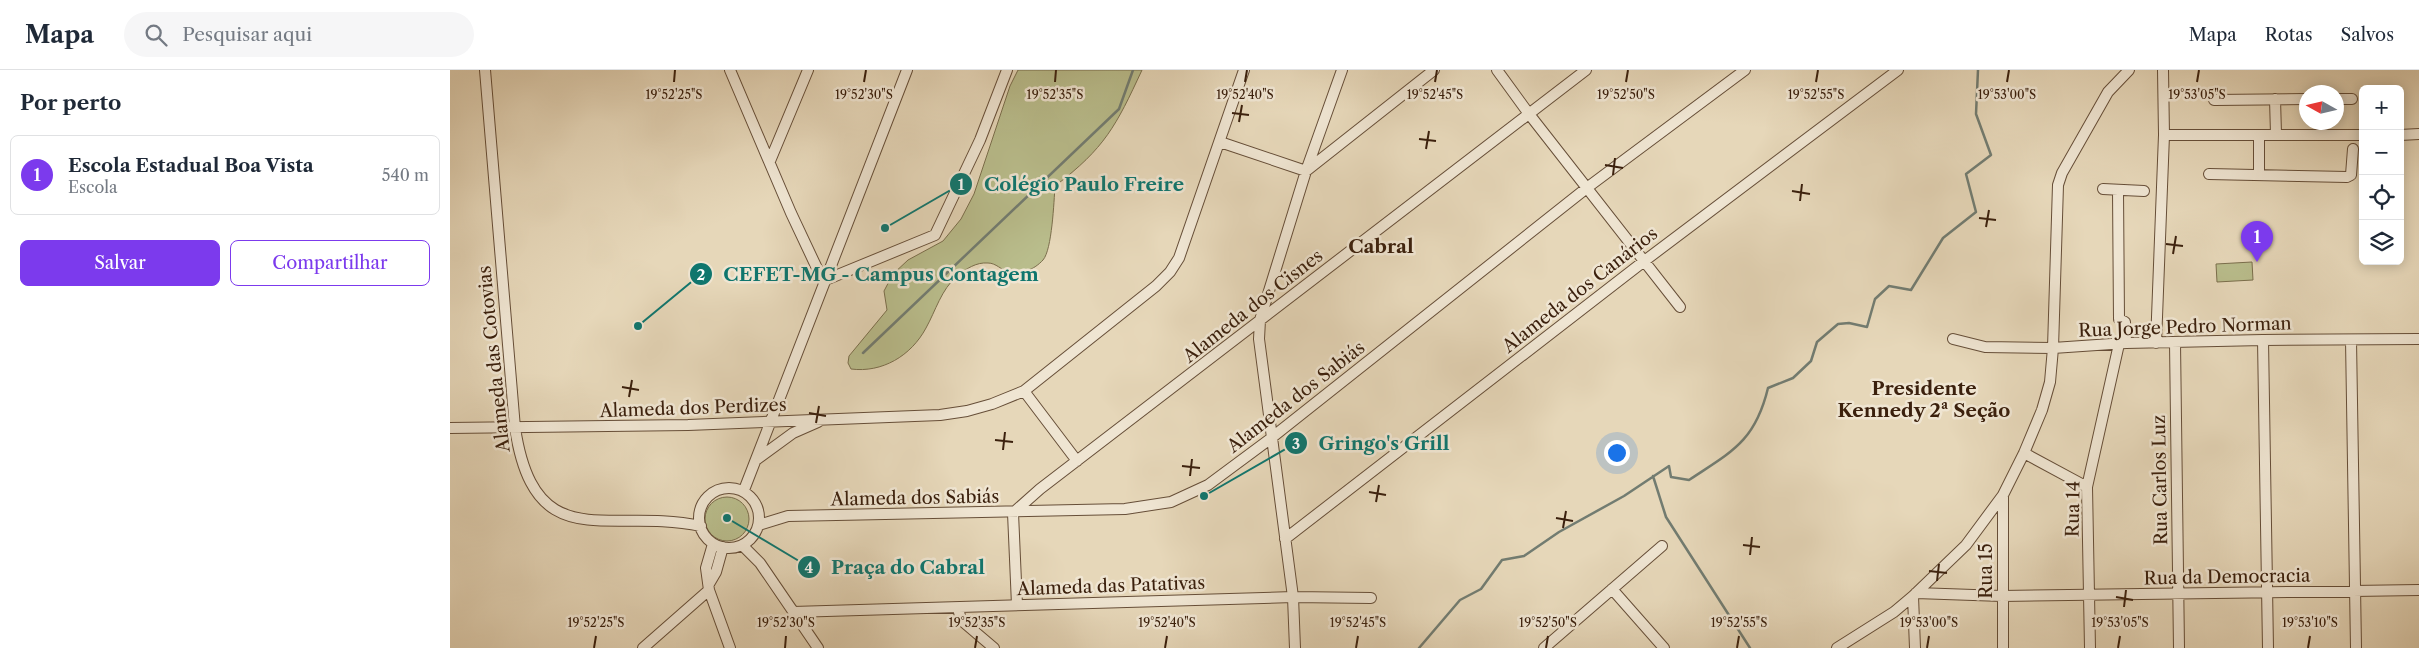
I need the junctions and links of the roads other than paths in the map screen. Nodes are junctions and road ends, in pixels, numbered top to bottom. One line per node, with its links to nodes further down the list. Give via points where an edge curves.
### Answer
1 (485, 70): 53 (street, Alameda das Cotovias)
2 (730, 70): 29 (street)
3 (808, 70): 29 (street)
4 (907, 70): 38 (street)
5 (1007, 70): 38 (street, via 980,140 935,235)
6 (1244, 70): 27 (street, Alameda dos Perdizes)
7 (1342, 70): 30 (street)
8 (1434, 70): 30 (street)
9 (1497, 70): 20 (street)
10 (1586, 70): 20 (street, Alameda dos Cisnes)
11 (1745, 70): 33 (street, Alameda dos Sabiás)
12 (1898, 70): 37 (street, Alameda dos Canários)
13 (2129, 70): 48 (street, via 2108,92 2058,185)
14 (2163, 70): 23 (street)
15 (2344, 98): 16 (street)
16 (2352, 98)
17 (2275, 99): 18 (street); 19 (street); 21 (street)
18 (2299, 99)
19 (2214, 100)
20 (1529, 114): 33 (street); 40 (street, Alameda dos Cisnes)
21 (2276, 134): 24 (street); 25 (street)
22 (2419, 134): 26 (street)
23 (2164, 135): 24 (street); 45 (street)
24 (2259, 135): 32 (street)
25 (2359, 135)
26 (2404, 135)
27 (1220, 142): 30 (street); 49 (street, Alameda dos Perdizes, via 1179,258 1170,272)
28 (2353, 149): 32 (street, via 2351,175 2347,177)
29 (770, 161): 38 (street)
30 (1306, 171): 40 (street)
31 (2209, 174): 32 (street)
32 (2260, 175)
33 (1588, 187): 37 (street); 54 (street, Alameda dos Sabiás)
34 (2103, 189): 35 (street)
35 (2118, 191): 36 (street); 47 (street, via 2119,319 2125,322)
36 (2144, 191)
37 (1643, 262): 39 (street); 68 (street, Alameda dos Canários)
38 (823, 281): 51 (street)
39 (1680, 307)
40 (1260, 320): 54 (street, via 1259,338); 57 (street, Alameda dos Cisnes)
41 (1953, 339): 48 (street, Rua Jorge Pedro Norman, via 1985,347)
42 (2419, 339): 44 (street, Rua Jorge Pedro Norman)
43 (2262, 340): 44 (street, Rua Jorge Pedro Norman); 46 (street, Rua Jorge Pedro Norman); 76 (street)
44 (2351, 340): 75 (street)
45 (2156, 343): 46 (street, Rua Jorge Pedro Norman); 47 (street, Rua Jorge Pedro Norman)
46 (2175, 343): 79 (street, Rua Carlos Luz)
47 (2122, 344): 48 (street, Rua Jorge Pedro Norman); 58 (street, Rua 14)
48 (2053, 348): 55 (street, via 2050,382)
49 (1024, 391): 50 (street, Alameda dos Perdizes, via 992,404 940,415); 57 (street)
50 (822, 420): 51 (street, Alameda dos Perdizes); 56 (street, via 793,433)
51 (769, 422): 53 (street, Alameda dos Perdizes); 56 (street)
52 (450, 428): 53 (street, Alameda dos Perdizes)
53 (515, 428): 65 (street, Alameda das Cotovias, via 527,478 550,508 576,520)
54 (1270, 439): 63 (street, Alameda dos Sabiás, via 1208,486 1171,502 1126,509); 68 (street)
55 (2024, 453): 58 (street); 60 (street)
56 (755, 461): 59 (street)
57 (1077, 461): 63 (street, Alameda dos Cisnes)
58 (2087, 487): 78 (street, Rua 14)
59 (744, 490): 61 (street, via 753,499); 62 (street, via 730,487 713,492 706,498)
60 (2003, 495): 77 (street, via 1966,545); 80 (street, Rua 15)
61 (758, 512): 64 (street, Alameda dos Sabiás); 66 (street)
62 (700, 513): 65 (street, Alameda das Cotovias); 67 (street)
63 (1013, 513): 64 (street, Alameda dos Sabiás); 83 (street)
64 (780, 517): 66 (street, Alameda dos Sabiás)
65 (676, 520): 67 (street, Alameda das Cotovias)
66 (759, 525): 69 (street)
67 (701, 526): 70 (street, via 703,533)
68 (1285, 539): 81 (street)
69 (746, 542): 70 (street, via 734,548); 85 (street)
70 (718, 545): 72 (street, via 706,568)
71 (1662, 546): 73 (street)
72 (709, 587): 87 (street); 88 (street)
73 (1612, 589): 92 (street); 93 (street)
74 (2419, 590): 75 (street, Rua da Democracia)
75 (2355, 591): 76 (street, Rua da Democracia); 100 (street)
76 (2267, 594): 79 (street, Rua da Democracia); 99 (street)
77 (1915, 595): 80 (street, Rua da Democracia); 94 (street); 95 (street)
78 (2090, 595): 79 (street, Rua da Democracia); 80 (street, Rua da Democracia); 97 (street, Rua 14)
79 (2178, 595): 98 (street, Rua Carlos Luz)
80 (2002, 596): 96 (street, Rua 15)
81 (1293, 597): 82 (street, Alameda das Patativas); 83 (street, Alameda das Patativas); 91 (street)
82 (1371, 598)
83 (1017, 605): 84 (street, Alameda das Patativas)
84 (958, 608): 85 (street, Alameda das Patativas); 86 (street, via 961,620)
85 (793, 612): 89 (street)
86 (982, 644): 90 (street)
87 (643, 648)
88 (730, 648)
89 (818, 648)
90 (994, 648)
91 (1295, 648)
92 (1544, 648)
93 (1664, 648)
94 (1837, 648)
95 (1915, 648)
96 (2003, 648)
97 (2090, 648)
98 (2179, 648)
99 (2268, 648)
100 (2356, 648)

